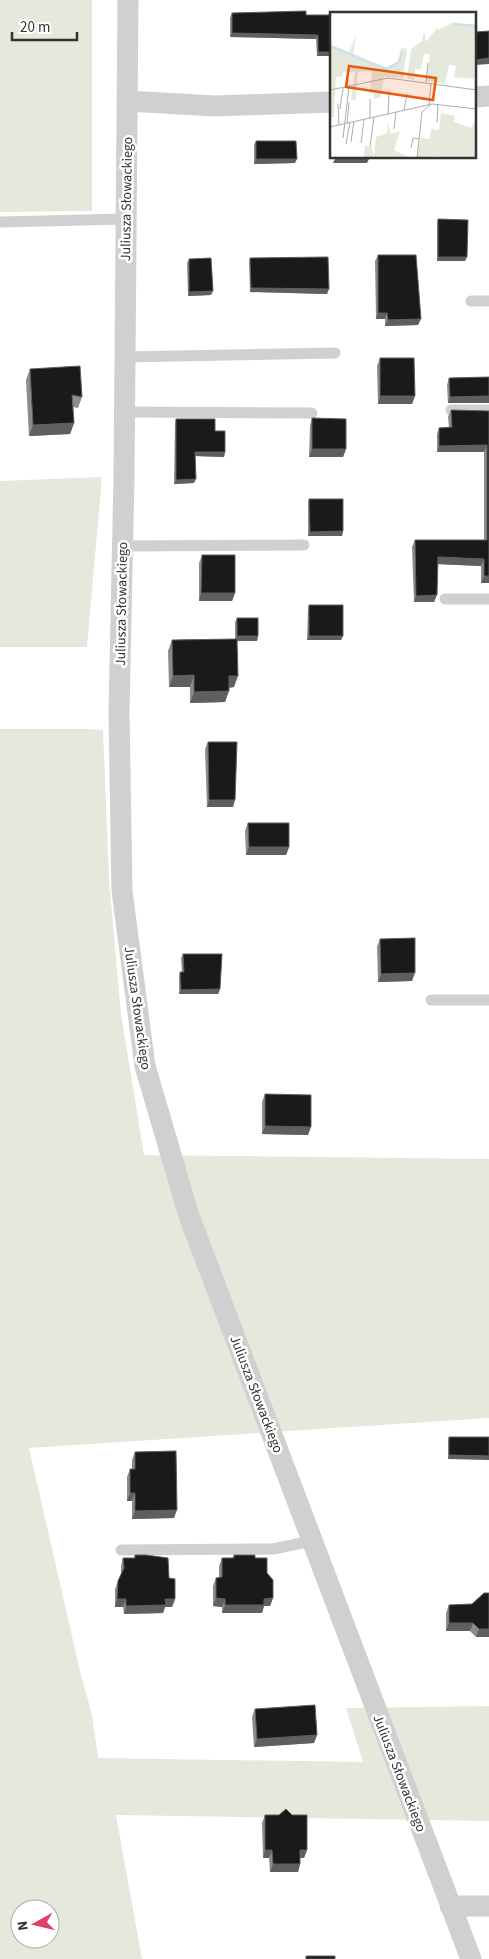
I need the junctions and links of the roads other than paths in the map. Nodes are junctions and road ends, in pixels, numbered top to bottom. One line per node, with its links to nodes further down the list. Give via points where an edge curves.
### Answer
1 (128, 0): 4 (street, Juliusza Słowackiego)
2 (476, 96): 3 (street)
3 (489, 96)
4 (127, 101): 5 (street, via 215,106); 6 (street, Juliusza Słowackiego)
5 (330, 102)
6 (126, 219): 7 (lane); 11 (street, Juliusza Słowackiego)
7 (0, 222)
8 (471, 301): 9 (lane)
9 (489, 301)
10 (335, 353): 11 (lane)
11 (124, 357): 14 (street, Juliusza Słowackiego)
12 (451, 410): 13 (lane)
13 (489, 410)
14 (124, 412): 15 (lane); 17 (street, Juliusza Słowackiego)
15 (312, 413)
16 (304, 545): 17 (lane)
17 (122, 546): 22 (street, Juliusza Słowackiego, via 119,712 122,891 145,1066 189,1216)
18 (445, 598): 19 (lane)
19 (489, 599)
20 (431, 1000): 21 (lane)
21 (489, 1000)
22 (312, 1540): 23 (lane, via 272,1549); 24 (street, Juliusza Słowackiego)
23 (121, 1550)
24 (450, 1906): 25 (street); 26 (street, Juliusza Słowackiego)
25 (489, 1906)
26 (471, 1959)

